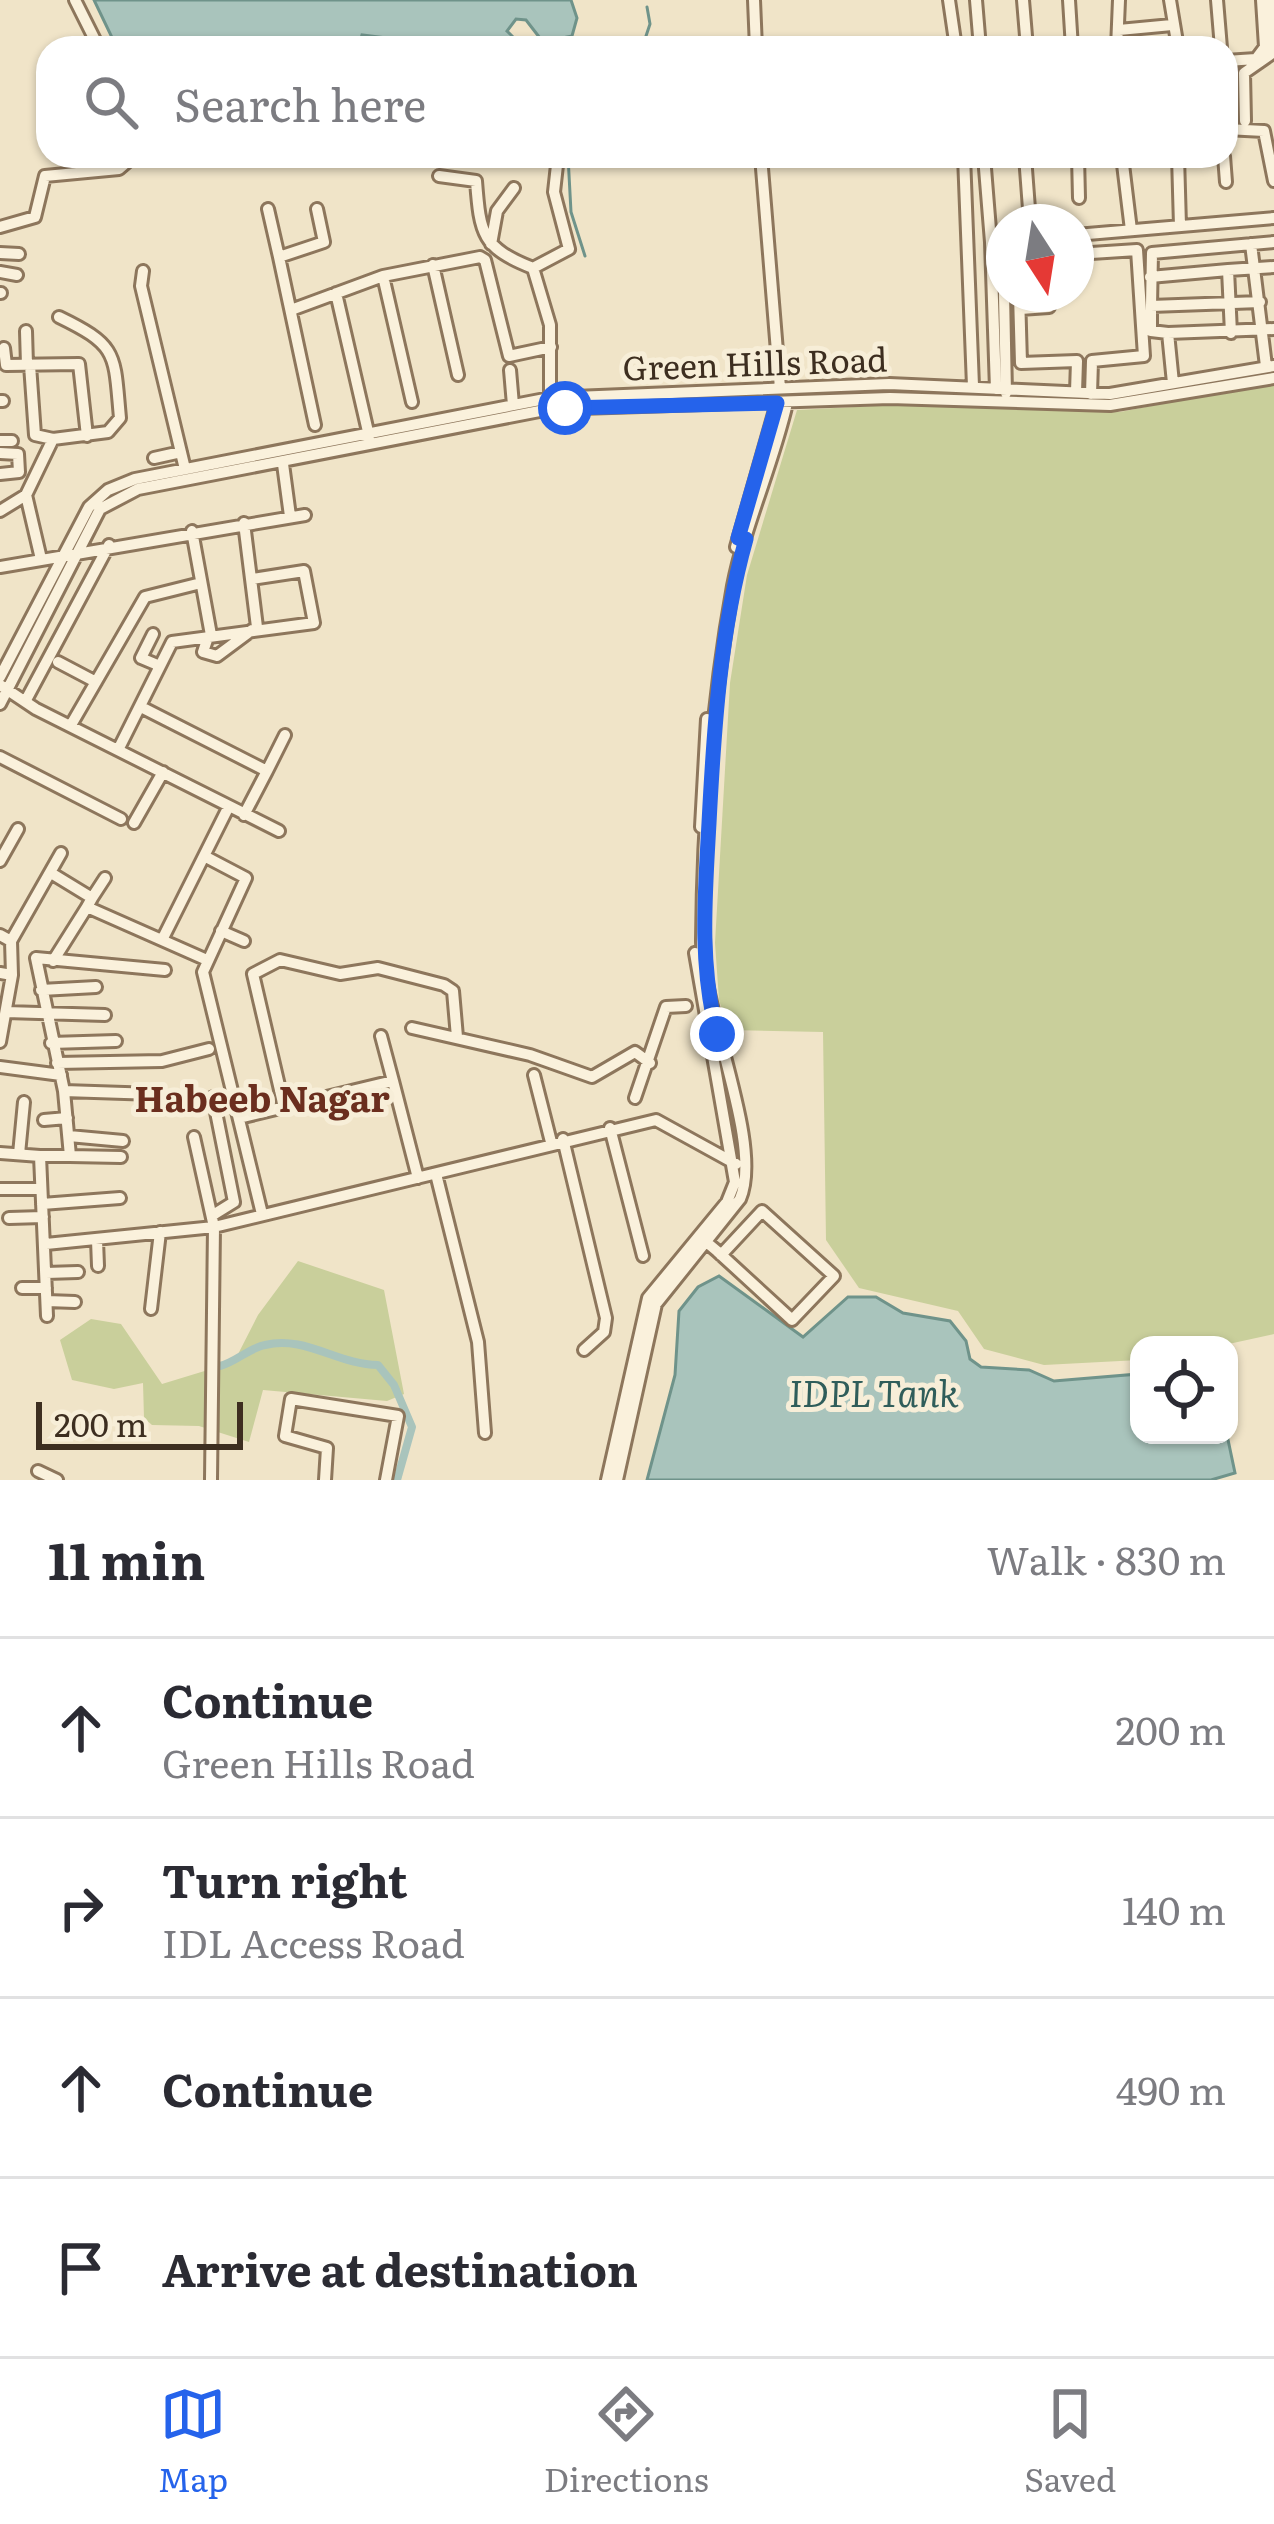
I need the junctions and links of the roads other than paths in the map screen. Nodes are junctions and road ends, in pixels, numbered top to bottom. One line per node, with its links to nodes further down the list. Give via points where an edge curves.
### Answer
1 (75, 0): 13 (street)
2 (754, 0): 14 (street)
3 (953, 0): 15 (street)
4 (976, 0): 16 (street)
5 (1023, 0): 17 (street)
6 (1069, 0): 18 (street)
7 (1119, 0): 12 (street)
8 (1170, 0): 11 (street)
9 (1217, 0): 21 (street)
10 (1267, 0): 22 (street, via 1265,46 1256,59); 23 (street, via 1274,52 1244,73)
11 (1172, 25): 12 (street); 20 (street)
12 (1119, 30): 19 (street)
13 (94, 36)
14 (756, 36)
15 (955, 36)
16 (979, 36)
17 (1026, 36)
18 (1071, 36)
19 (1118, 36)
20 (1175, 36)
21 (1221, 36)
22 (1238, 61)
23 (1245, 122)
24 (1238, 130): 25 (street)
25 (1272, 138): 37 (street)
26 (120, 168): 47 (street, via 45,176 35,218)
27 (557, 168): 59 (street, via 554,191 569,249)
28 (762, 168): 91 (street)
29 (964, 168): 90 (street)
30 (987, 168): 41 (street)
31 (1026, 168): 42 (street)
32 (1078, 168): 40 (street)
33 (1124, 168): 48 (street)
34 (1178, 168): 46 (street)
35 (1225, 168): 38 (street)
36 (439, 176): 55 (street, via 476,181)
37 (1274, 181)
38 (1226, 182)
39 (514, 188): 55 (street, via 497,211)
40 (1079, 198)
41 (992, 204)
42 (1029, 204)
43 (268, 208): 56 (street)
44 (317, 209): 56 (street, via 324,242)
45 (1274, 218): 46 (street)
46 (1180, 226): 48 (street)
47 (0, 227)
48 (1131, 230): 49 (street)
49 (1094, 233)
50 (1274, 242): 51 (street)
51 (1252, 244): 60 (street); 66 (street, via 1152,253)
52 (1094, 253): 83 (street, via 1137,250 1144,356)
53 (0, 254): 54 (street)
54 (20, 254)
55 (490, 255): 57 (street); 59 (street); 80 (street, via 509,356)
56 (278, 257): 72 (street)
57 (433, 265): 65 (street); 87 (street)
58 (1274, 267): 60 (street)
59 (533, 268): 80 (street)
60 (1255, 269): 61 (street); 69 (street)
61 (1228, 270): 66 (street); 71 (street)
62 (0, 272): 64 (street)
63 (143, 272): 103 (street)
64 (17, 275)
65 (383, 276): 68 (street); 95 (street)
66 (1150, 277): 70 (street)
67 (1274, 290): 69 (street)
68 (336, 293): 72 (street); 101 (street)
69 (1259, 297): 71 (street); 76 (street)
70 (1151, 306): 71 (street); 79 (street, via 1151,331)
71 (1231, 306): 78 (street)
72 (291, 310): 99 (street)
73 (1001, 312): 92 (street)
74 (1020, 312): 82 (street, via 1021,363)
75 (59, 317): 100 (street, via 104,340 113,361 118,423)
76 (1269, 329): 78 (street); 85 (street)
77 (26, 331): 84 (street)
78 (1232, 333): 79 (street)
79 (1168, 334): 89 (street)
80 (551, 347): 96 (street)
81 (4, 348): 84 (street, via 6,365)
82 (1077, 361): 83 (street); 93 (street)
83 (1092, 361): 94 (street)
84 (28, 365): 100 (street, via 79,364); 102 (street, via 35,435)
85 (1270, 366): 89 (street, Green Hills Road)
86 (510, 370): 98 (street)
87 (458, 375)
88 (1274, 378): 92 (street, Green Hills Road, via 1131,404)
89 (1173, 383): 94 (street, Green Hills Road)
90 (973, 386): 91 (street, Green Hills Road); 92 (street, Green Hills Road)
91 (780, 388): 96 (street, Green Hills Road)
92 (1001, 392): 93 (street, Green Hills Road); 97 (street, Green Hills Road)
93 (1076, 392): 94 (street, Green Hills Road)
94 (1091, 394)
95 (412, 402)
96 (550, 403): 97 (street, Green Hills Road); 98 (street, Green Hills Road); 106 (street, Green Hills Road)
97 (782, 403): 195 (street, via 742,538 718,687 702,941)
98 (513, 405): 101 (street, Green Hills Road)
99 (315, 425)
100 (87, 436): 102 (street)
101 (369, 436): 107 (street, Green Hills Road)
102 (53, 439): 108 (street)
103 (181, 452): 105 (street); 107 (street)
104 (0, 454): 108 (street, via 18,454)
105 (154, 458)
106 (283, 464): 113 (street); 117 (street, Green Hills Road, via 122,494 100,509)
107 (185, 470): 117 (street, Green Hills Road, via 107,490 89,507)
108 (31, 471): 109 (street); 110 (street)
109 (0, 474)
110 (26, 495): 111 (street); 118 (street)
111 (0, 511)
112 (304, 515): 113 (street)
113 (290, 516): 114 (street)
114 (244, 523): 115 (street); 120 (street)
115 (192, 531): 116 (street); 121 (street)
116 (109, 545): 117 (street); 129 (street)
117 (73, 553): 118 (street); 127 (street)
118 (40, 559): 119 (street)
119 (0, 567)
120 (252, 579): 122 (street); 122 (street, via 304,571 314,623)
121 (201, 584): 124 (street); 128 (street, via 145,597)
122 (257, 627): 124 (street); 124 (street, via 217,656 203,652)
123 (153, 634): 125 (street, via 141,656)
124 (211, 634): 125 (street)
125 (163, 656): 131 (street)
126 (58, 662): 128 (street)
127 (2, 680): 129 (street); 130 (street)
128 (96, 682): 132 (street)
129 (26, 700): 132 (street)
130 (0, 704)
131 (141, 706): 134 (street); 136 (street)
132 (71, 725): 134 (street)
133 (285, 735): 136 (street)
134 (119, 748): 137 (street)
135 (0, 757): 137 (street, via 127,821)
136 (266, 771): 139 (street)
137 (163, 772): 138 (street)
138 (228, 808): 139 (street); 144 (street)
139 (244, 814): 141 (street)
140 (18, 829): 143 (street)
141 (279, 831)
142 (62, 853): 145 (street)
143 (2, 854)
144 (206, 857): 147 (street); 152 (street)
145 (51, 873): 149 (street); 151 (street)
146 (105, 878): 149 (street)
147 (246, 878): 148 (street); 150 (street)
148 (261, 886)
149 (90, 902): 152 (street); 155 (street)
150 (221, 931): 153 (street); 154 (street)
151 (6, 938): 157 (street)
152 (162, 940): 154 (street)
153 (244, 941)
154 (208, 960): 183 (street, via 203,972)
155 (53, 961): 156 (street); 159 (street, via 36,958)
156 (165, 970)
157 (6, 974): 161 (street)
158 (96, 987): 159 (street)
159 (41, 990): 163 (street)
160 (686, 1006): 171 (street, via 666,1007)
161 (7, 1012): 163 (street); 168 (street)
162 (105, 1015): 163 (street)
163 (47, 1016): 169 (street)
164 (412, 1028): 166 (street)
165 (381, 1036): 175 (street)
166 (457, 1037): 171 (street, via 592,1077 635,1052); 181 (street, via 453,991 444,985 378,968 340,974 266,963 253,974)
167 (116, 1041): 169 (street)
168 (0, 1042)
169 (51, 1043): 173 (street)
170 (209, 1049): 173 (street)
171 (650, 1063): 179 (street)
172 (0, 1067): 173 (street)
173 (59, 1069): 176 (street)
174 (534, 1075): 188 (street)
175 (393, 1081): 181 (street); 197 (street)
176 (64, 1091): 177 (street); 182 (street)
177 (155, 1094)
178 (213, 1097): 204 (street, via 233,1202)
179 (635, 1098)
180 (24, 1102): 191 (street)
181 (284, 1107): 183 (street)
182 (67, 1118): 184 (street); 186 (street)
183 (239, 1118): 202 (street)
184 (44, 1120)
185 (610, 1128): 188 (street); 195 (street, via 656,1120); 209 (street)
186 (68, 1136): 189 (street); 193 (street)
187 (194, 1137): 204 (street)
188 (557, 1140): 196 (street); 219 (street, via 606,1318 604,1332)
189 (123, 1141)
190 (0, 1154): 191 (street)
191 (19, 1154): 192 (street)
192 (40, 1156): 193 (street); 199 (street)
193 (70, 1156): 194 (street)
194 (121, 1157)
195 (740, 1166): 207 (street, via 740,1199); 226 (street, via 727,1202 648,1298)
196 (436, 1174): 197 (street); 220 (street, via 478,1342)
197 (418, 1178): 202 (street)
198 (0, 1189): 199 (street)
199 (40, 1189): 201 (street)
200 (120, 1198): 201 (street)
201 (43, 1211): 203 (street); 208 (street)
202 (262, 1214): 204 (street)
203 (9, 1218)
204 (213, 1221): 205 (street); 223 (street)
205 (160, 1232): 206 (street); 217 (street)
206 (97, 1240): 208 (street); 211 (street)
207 (705, 1240): 210 (street); 227 (street, via 656,1304)
208 (46, 1244): 213 (street)
209 (643, 1256)
210 (721, 1256): 210 (street, via 792,1321 834,1276 761,1211)
211 (98, 1266)
212 (78, 1272): 213 (street)
213 (46, 1273): 215 (street)
214 (22, 1288): 215 (street)
215 (47, 1295): 216 (street); 218 (street)
216 (75, 1302)
217 (151, 1310)
218 (47, 1316)
219 (584, 1350)
220 (485, 1433)
221 (38, 1471): 222 (street)
222 (57, 1480)
223 (211, 1480)
224 (325, 1480): 225 (street, via 327,1448 285,1436 291,1399 398,1415)
225 (386, 1480)
226 (607, 1480)
227 (617, 1480)

